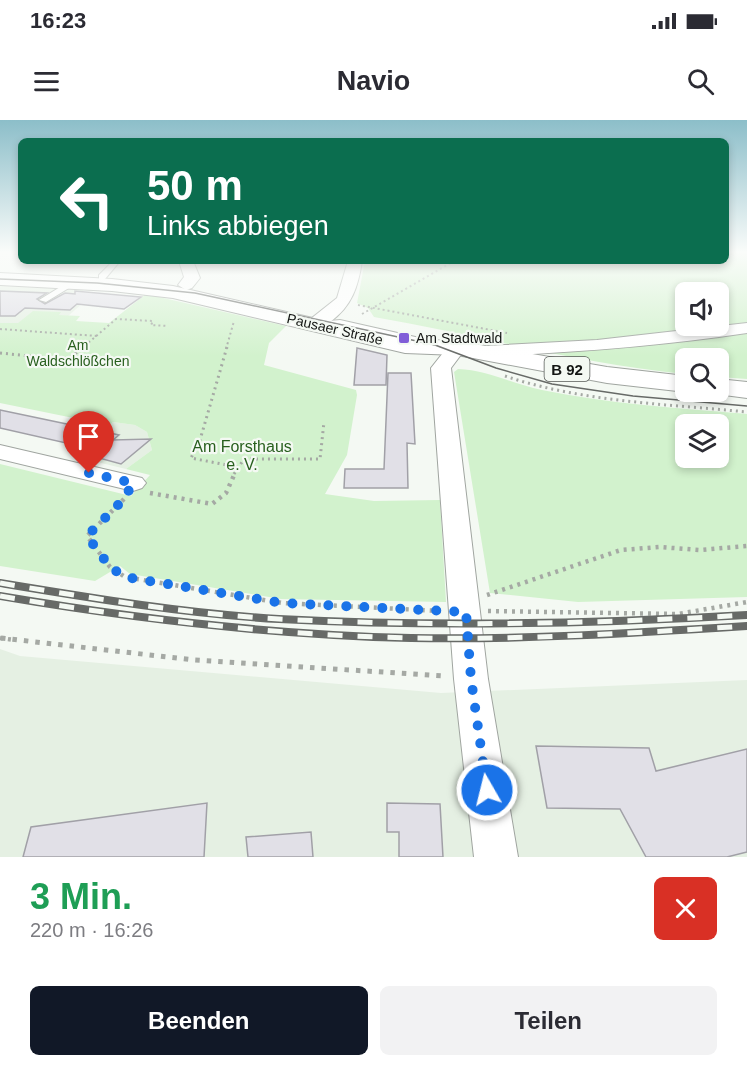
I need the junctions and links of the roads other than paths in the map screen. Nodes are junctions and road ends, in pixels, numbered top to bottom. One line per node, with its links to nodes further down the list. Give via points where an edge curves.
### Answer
1 (67, 287): 5 (lane)
2 (136, 287): 6 (main road, Pausaer Straße / B 92, via 242,307)
3 (198, 287): 6 (main road, Pausaer Straße / B 92)
4 (351, 287): 6 (street)
5 (43, 300)
6 (332, 315): 8 (main road, Pausaer Straße / B 92)
7 (747, 328): 8 (street, Pausaer Straße, via 597,346)
8 (460, 342): 9 (main road, Pausaer Straße / B 92, via 607,375); 14 (street, via 441,368 471,679)
9 (675, 383)
10 (729, 388): 11 (main road)
11 (747, 390)
12 (0, 453): 13 (street)
13 (131, 486)
14 (496, 857)

